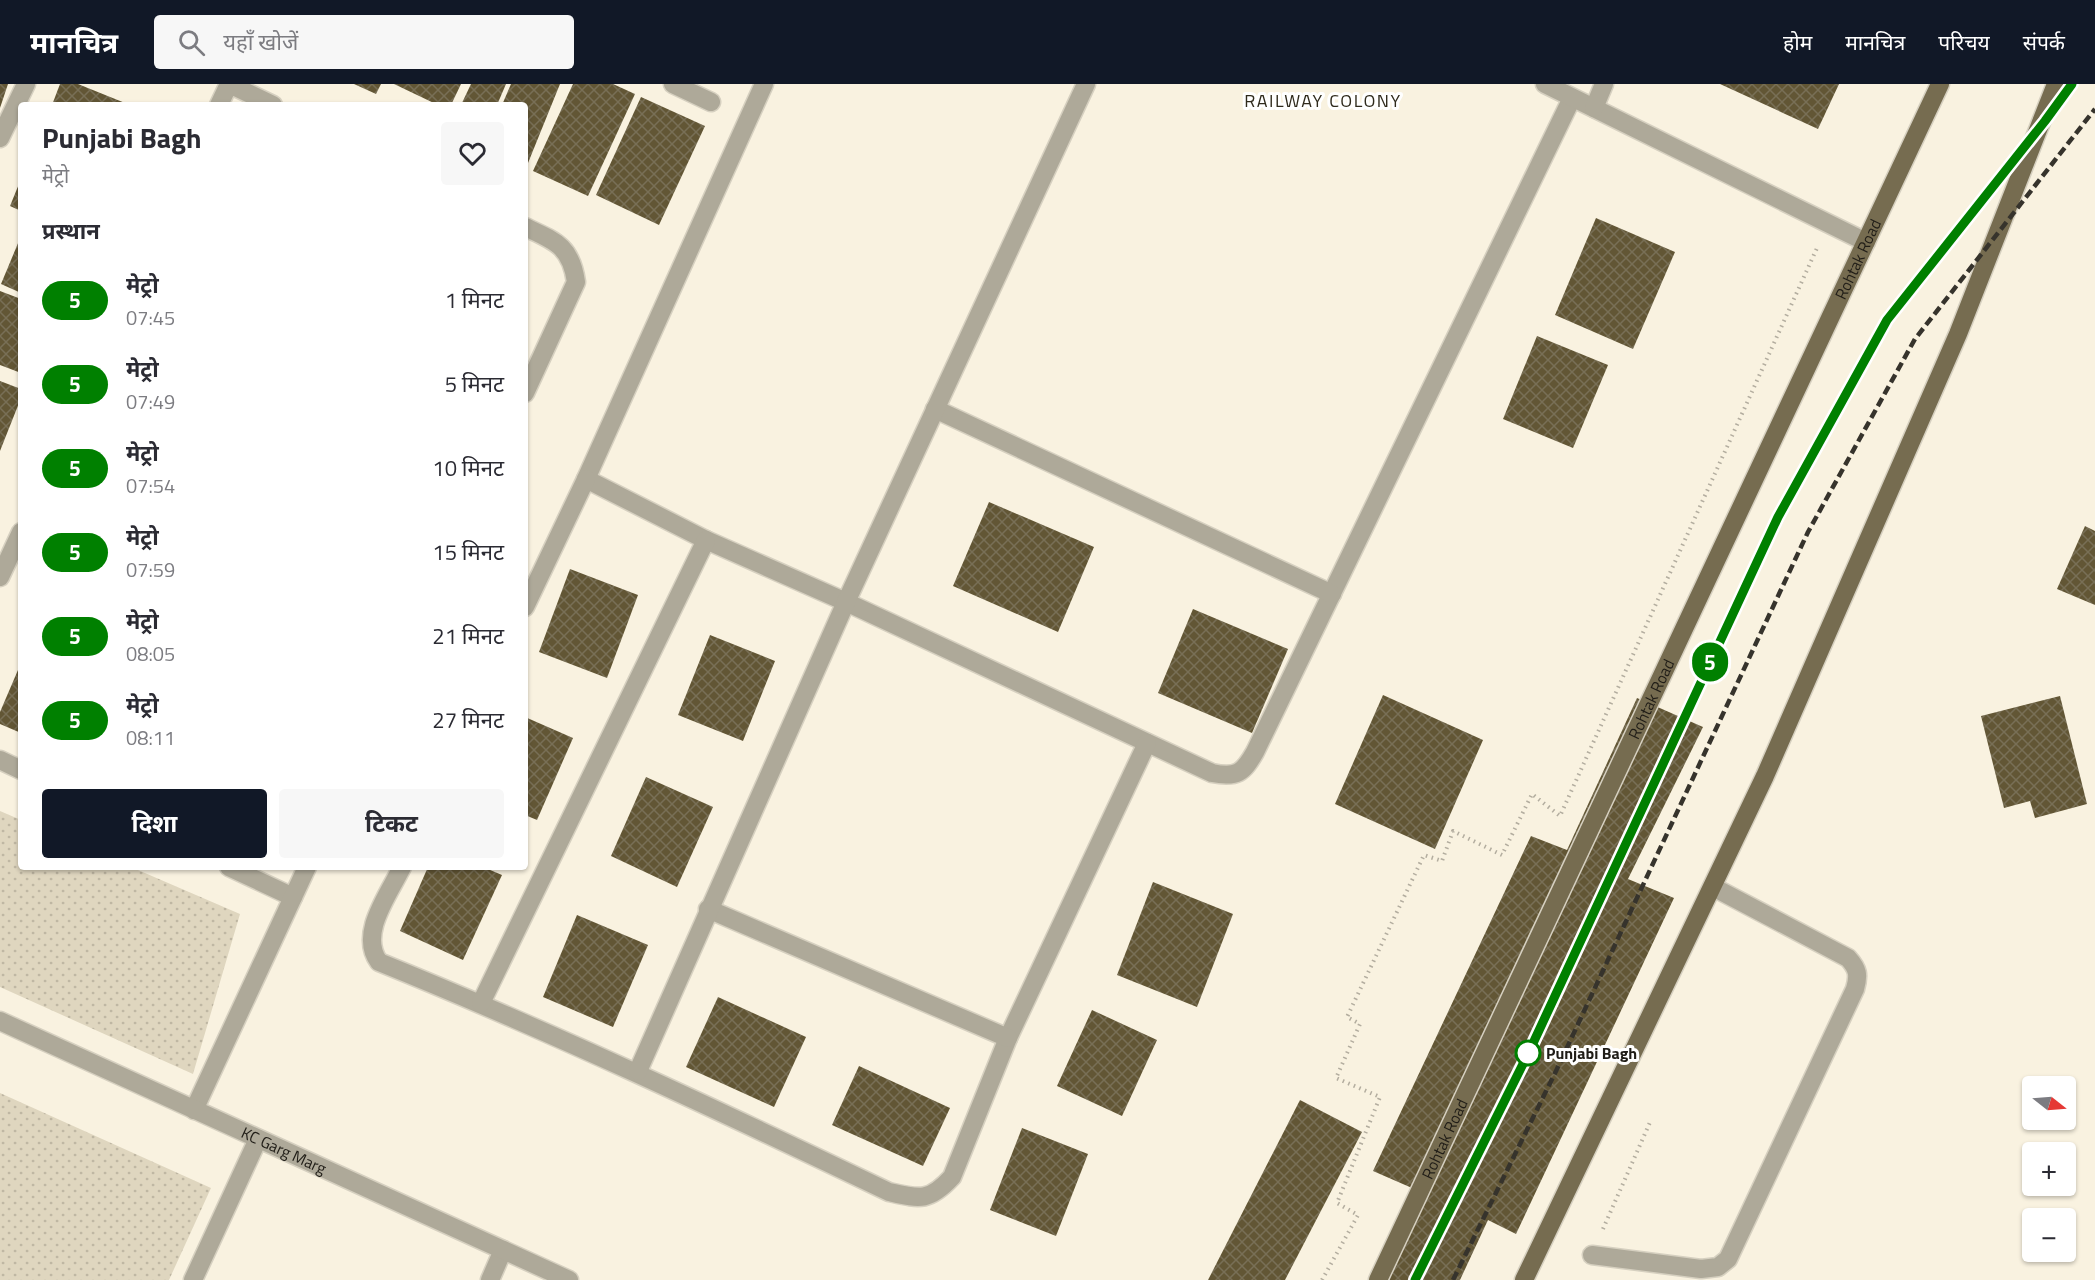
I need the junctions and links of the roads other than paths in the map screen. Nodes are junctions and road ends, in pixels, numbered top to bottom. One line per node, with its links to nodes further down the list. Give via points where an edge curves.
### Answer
1 (26, 84): 14 (street)
2 (673, 84): 12 (street)
3 (764, 84): 19 (street)
4 (1086, 84): 18 (street)
5 (1545, 84): 9 (street)
6 (1604, 84): 13 (street)
7 (1940, 84): 16 (main road, Rohtak Road)
8 (2056, 84): 32 (main road, via 1958,334)
9 (1572, 98): 13 (street); 23 (street)
10 (220, 102): 11 (street, via 229,84)
11 (267, 102)
12 (711, 102)
13 (1594, 108): 16 (street)
14 (0, 138)
15 (528, 229): 17 (street, via 565,249 574,262 576,282)
16 (1866, 242): 46 (main road, Rohtak Road)
17 (528, 386)
18 (935, 409): 23 (street); 25 (street)
19 (586, 479): 21 (street); 24 (street)
20 (18, 538): 22 (street)
21 (706, 540): 25 (street); 35 (street)
22 (0, 577)
23 (1332, 594): 26 (street, via 1246,769 1228,776 1212,773)
24 (528, 601)
25 (846, 602): 26 (street); 34 (street)
26 (1147, 742): 37 (street)
27 (0, 760): 28 (street)
28 (18, 769)
29 (235, 870): 33 (street)
30 (305, 870): 33 (street)
31 (401, 870): 35 (street, via 372,930 372,953 379,963)
32 (1713, 887): 42 (street, via 1848,958 1859,977 1728,1259 1718,1267 1701,1269); 47 (main road)
33 (293, 897): 39 (street)
34 (708, 909): 37 (street); 38 (street)
35 (481, 1003): 38 (street)
36 (0, 1021): 39 (street, KC Garg Marg)
37 (1008, 1038): 38 (street, via 952,1177 936,1194 916,1198 889,1192)
38 (638, 1071)
39 (194, 1110): 40 (street, KC Garg Marg)
40 (258, 1138): 41 (street, KC Garg Marg); 43 (street)
41 (503, 1250): 44 (street); 45 (street, KC Garg Marg)
42 (1592, 1255)
43 (193, 1280)
44 (490, 1280)
45 (569, 1280)
46 (1378, 1280)
47 (1524, 1280)

